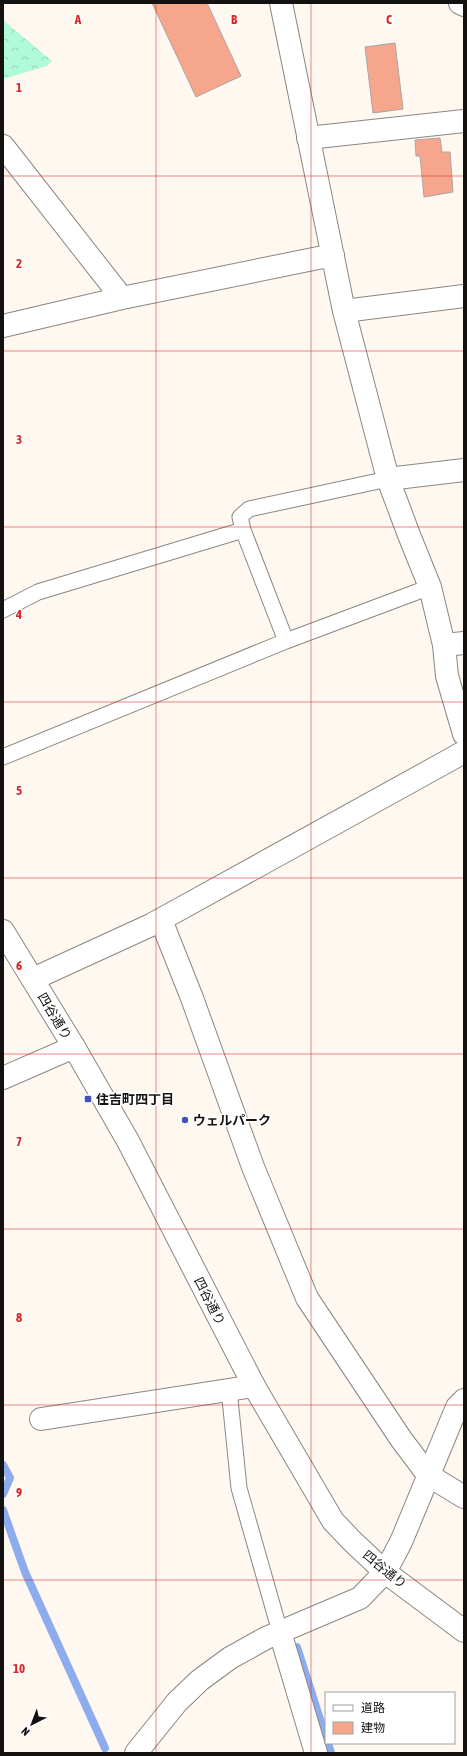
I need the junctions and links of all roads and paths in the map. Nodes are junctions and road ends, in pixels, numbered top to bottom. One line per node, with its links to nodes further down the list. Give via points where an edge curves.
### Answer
1 (281, 3): 5 (street)
2 (460, 3): 3 (street)
3 (464, 5)
4 (464, 121): 5 (street)
5 (308, 138): 7 (street)
6 (3, 146): 9 (street)
7 (333, 255): 9 (street); 10 (street)
8 (464, 296): 10 (street)
9 (122, 298): 11 (street)
10 (344, 311): 13 (street)
11 (3, 326)
12 (464, 470): 13 (street)
13 (388, 479): 14 (lane, via 249,509 240,517); 15 (street)
14 (243, 530): 16 (lane, via 38,592); 17 (lane)
15 (430, 587): 17 (lane); 18 (street)
16 (3, 610)
17 (286, 642): 21 (lane)
18 (454, 644): 19 (street, via 447,676)
19 (464, 734)
20 (464, 752): 22 (street)
21 (3, 757)
22 (161, 920): 24 (street); 31 (street, via 253,1167 307,1298 392,1426)
23 (3, 931): 24 (street, 四谷通り)
24 (33, 979): 25 (street, 四谷通り)
25 (74, 1047): 26 (street); 27 (street, 四谷通り, via 128,1141)
26 (3, 1078)
27 (254, 1386): 28 (street); 33 (street, 四谷通り, via 333,1521)
28 (229, 1389): 30 (street); 35 (lane, via 239,1488)
29 (464, 1400): 31 (street, via 457,1407)
30 (41, 1419)
31 (428, 1475): 32 (street); 33 (street, via 401,1542)
32 (464, 1497)
33 (385, 1572): 34 (street, 四谷通り); 35 (street, via 360,1598)
34 (464, 1630)
35 (280, 1632): 36 (street, via 230,1658 200,1680 177,1702); 37 (street)
36 (136, 1753)
37 (316, 1753)

